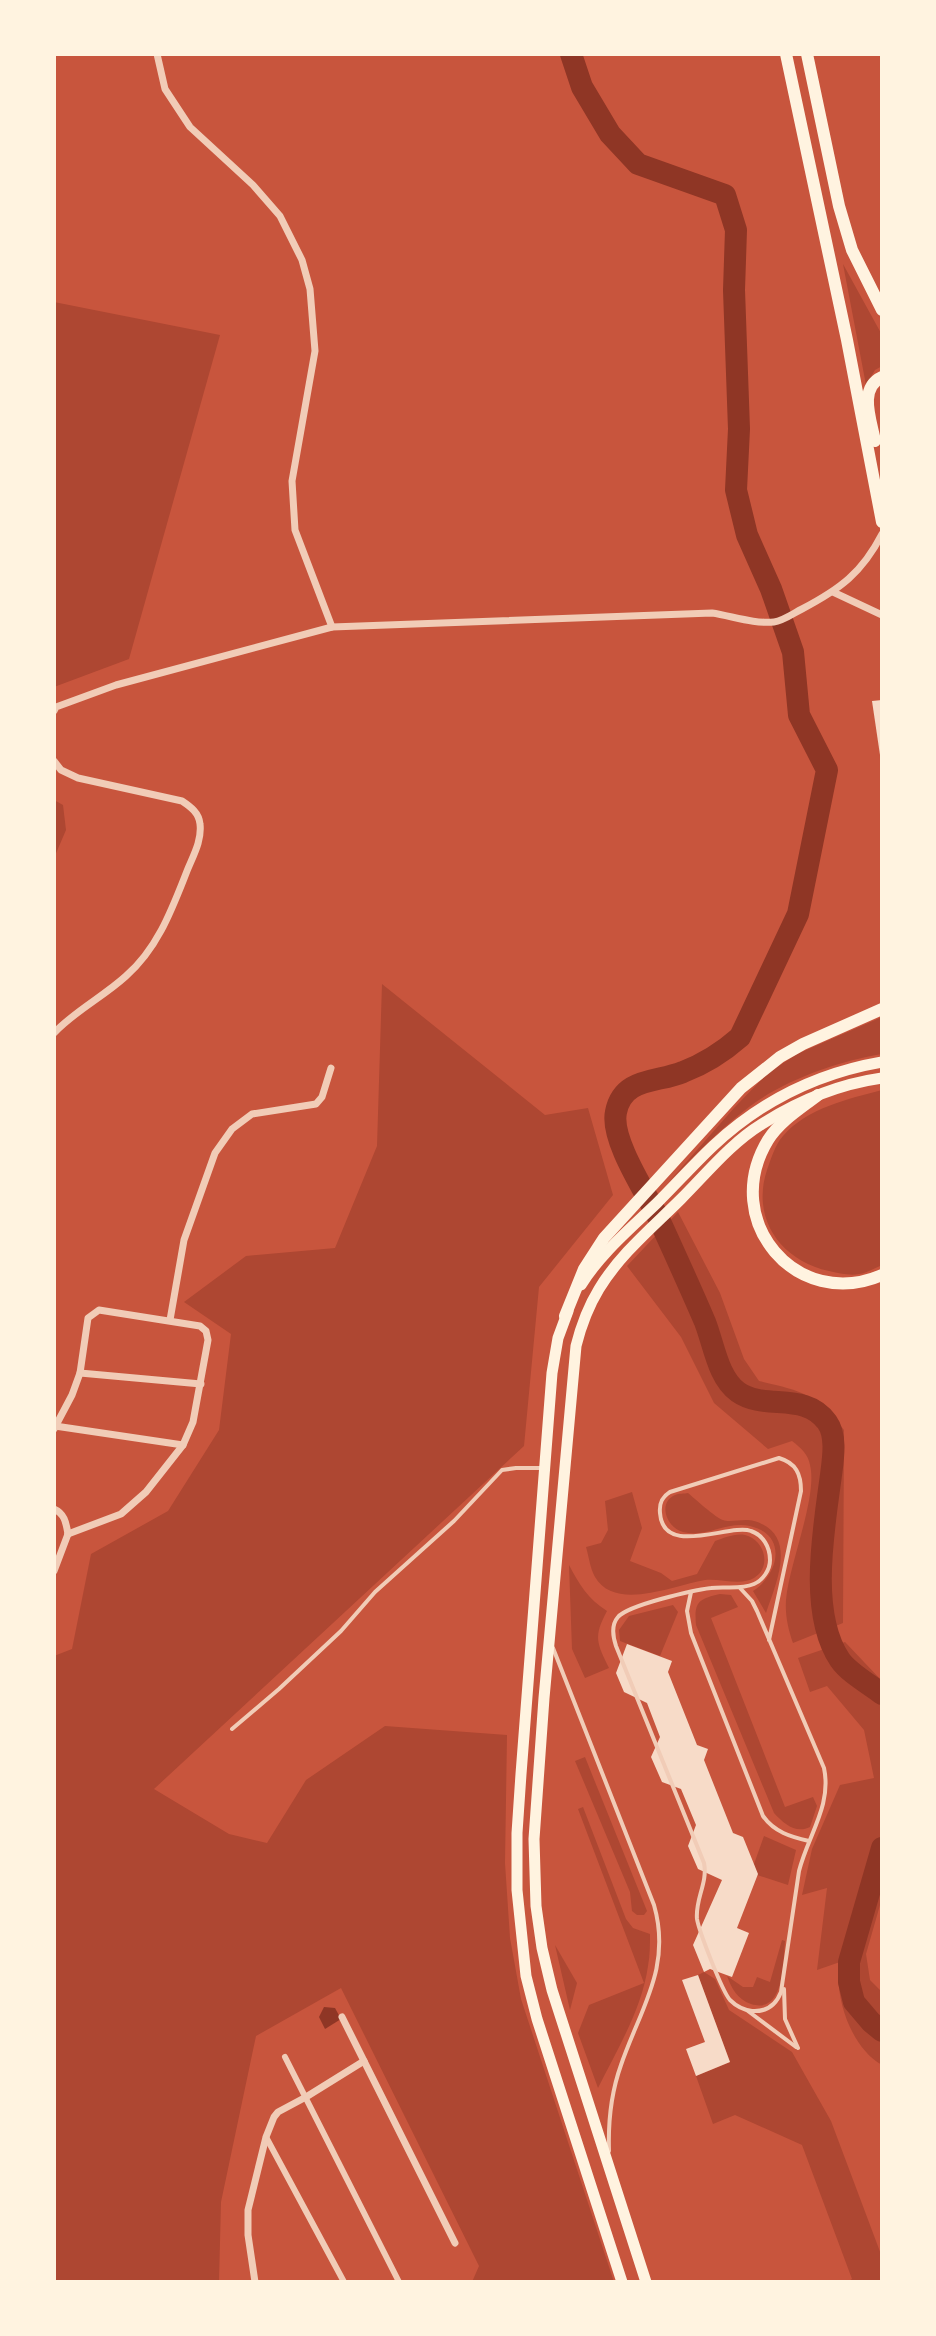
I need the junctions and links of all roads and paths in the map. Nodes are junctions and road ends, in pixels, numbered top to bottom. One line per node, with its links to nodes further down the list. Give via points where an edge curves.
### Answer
1 (157, 54): 11 (street, via 165,89 190,127 280,216 302,260 315,351 292,481 295,530)
2 (786, 54): 6 (highway)
3 (807, 54): 4 (highway, via 843,221)
4 (882, 310)
5 (882, 377): 6 (highway, via 867,395 881,482)
6 (879, 503): 7 (highway)
7 (882, 522)
8 (882, 534): 9 (street, via 855,576)
9 (833, 592): 10 (street); 11 (street, via 776,622 712,613)
10 (882, 615)
11 (332, 627): 12 (street, via 116,685)
12 (54, 711)
13 (54, 761): 15 (street, via 78,778 182,801 201,822 199,841 153,945 127,975)
14 (882, 1009): 21 (highway, via 803,1044 741,1088 593,1253)
15 (54, 1033)
16 (882, 1062): 21 (main road, via 814,1080 762,1107 713,1146 598,1262)
17 (331, 1068): 22 (street, via 316,1104 252,1114 232,1129 215,1153 184,1240)
18 (882, 1078): 19 (main road)
19 (818, 1095): 20 (highway, via 778,1127 763,1148 753,1189 758,1227 782,1260 812,1278 845,1284); 33 (main road, via 749,1133 608,1274 587,1311 576,1346)
20 (882, 1275)
21 (565, 1316): 27 (main road, via 554,1357)
22 (170, 1320): 23 (street, via 93,1312); 24 (street, via 206,1331)
23 (80, 1373): 24 (street); 25 (street)
24 (201, 1384): 26 (street)
25 (55, 1428): 26 (street)
26 (183, 1445): 29 (street, via 121,1514)
27 (544, 1468): 35 (lane, via 502,1470 331,1640); 49 (main road, via 517,1833 519,1923 532,2001)
28 (54, 1509): 29 (street, via 65,1519)
29 (68, 1534): 30 (street)
30 (54, 1571)
31 (740, 1588): 32 (lane); 34 (lane, via 752,1601); 34 (lane, via 767,1572 769,1554 761,1537 744,1529 705,1537 676,1534 662,1522 662,1498 779,1458 789,1461 798,1472 801,1491)
32 (691, 1592): 36 (lane, via 691,1633 763,1816 781,1832); 38 (lane, via 630,1609 614,1623 613,1638 704,1863 697,1921 725,1993)
33 (549, 1638): 44 (main road, via 534,1831 536,1906 552,1990); 44 (lane, via 658,1920 655,1980 613,2092)
34 (769, 1640): 36 (lane, via 824,1768 824,1808)
35 (232, 1729)
36 (809, 1841): 37 (lane, via 799,1871)
37 (784, 1981): 38 (lane, via 775,2004); 38 (lane, via 785,2019 798,2048)
38 (747, 2010)
39 (342, 2017): 41 (street)
40 (285, 2057): 42 (street)
41 (364, 2061): 42 (street); 45 (street)
42 (306, 2097): 43 (street, via 278,2112); 48 (street)
43 (266, 2137): 46 (street, via 248,2210); 47 (street)
44 (609, 2169): 50 (main road)
45 (455, 2243)
46 (255, 2282)
47 (344, 2282)
48 (399, 2282)
49 (622, 2282)
50 (646, 2282)

